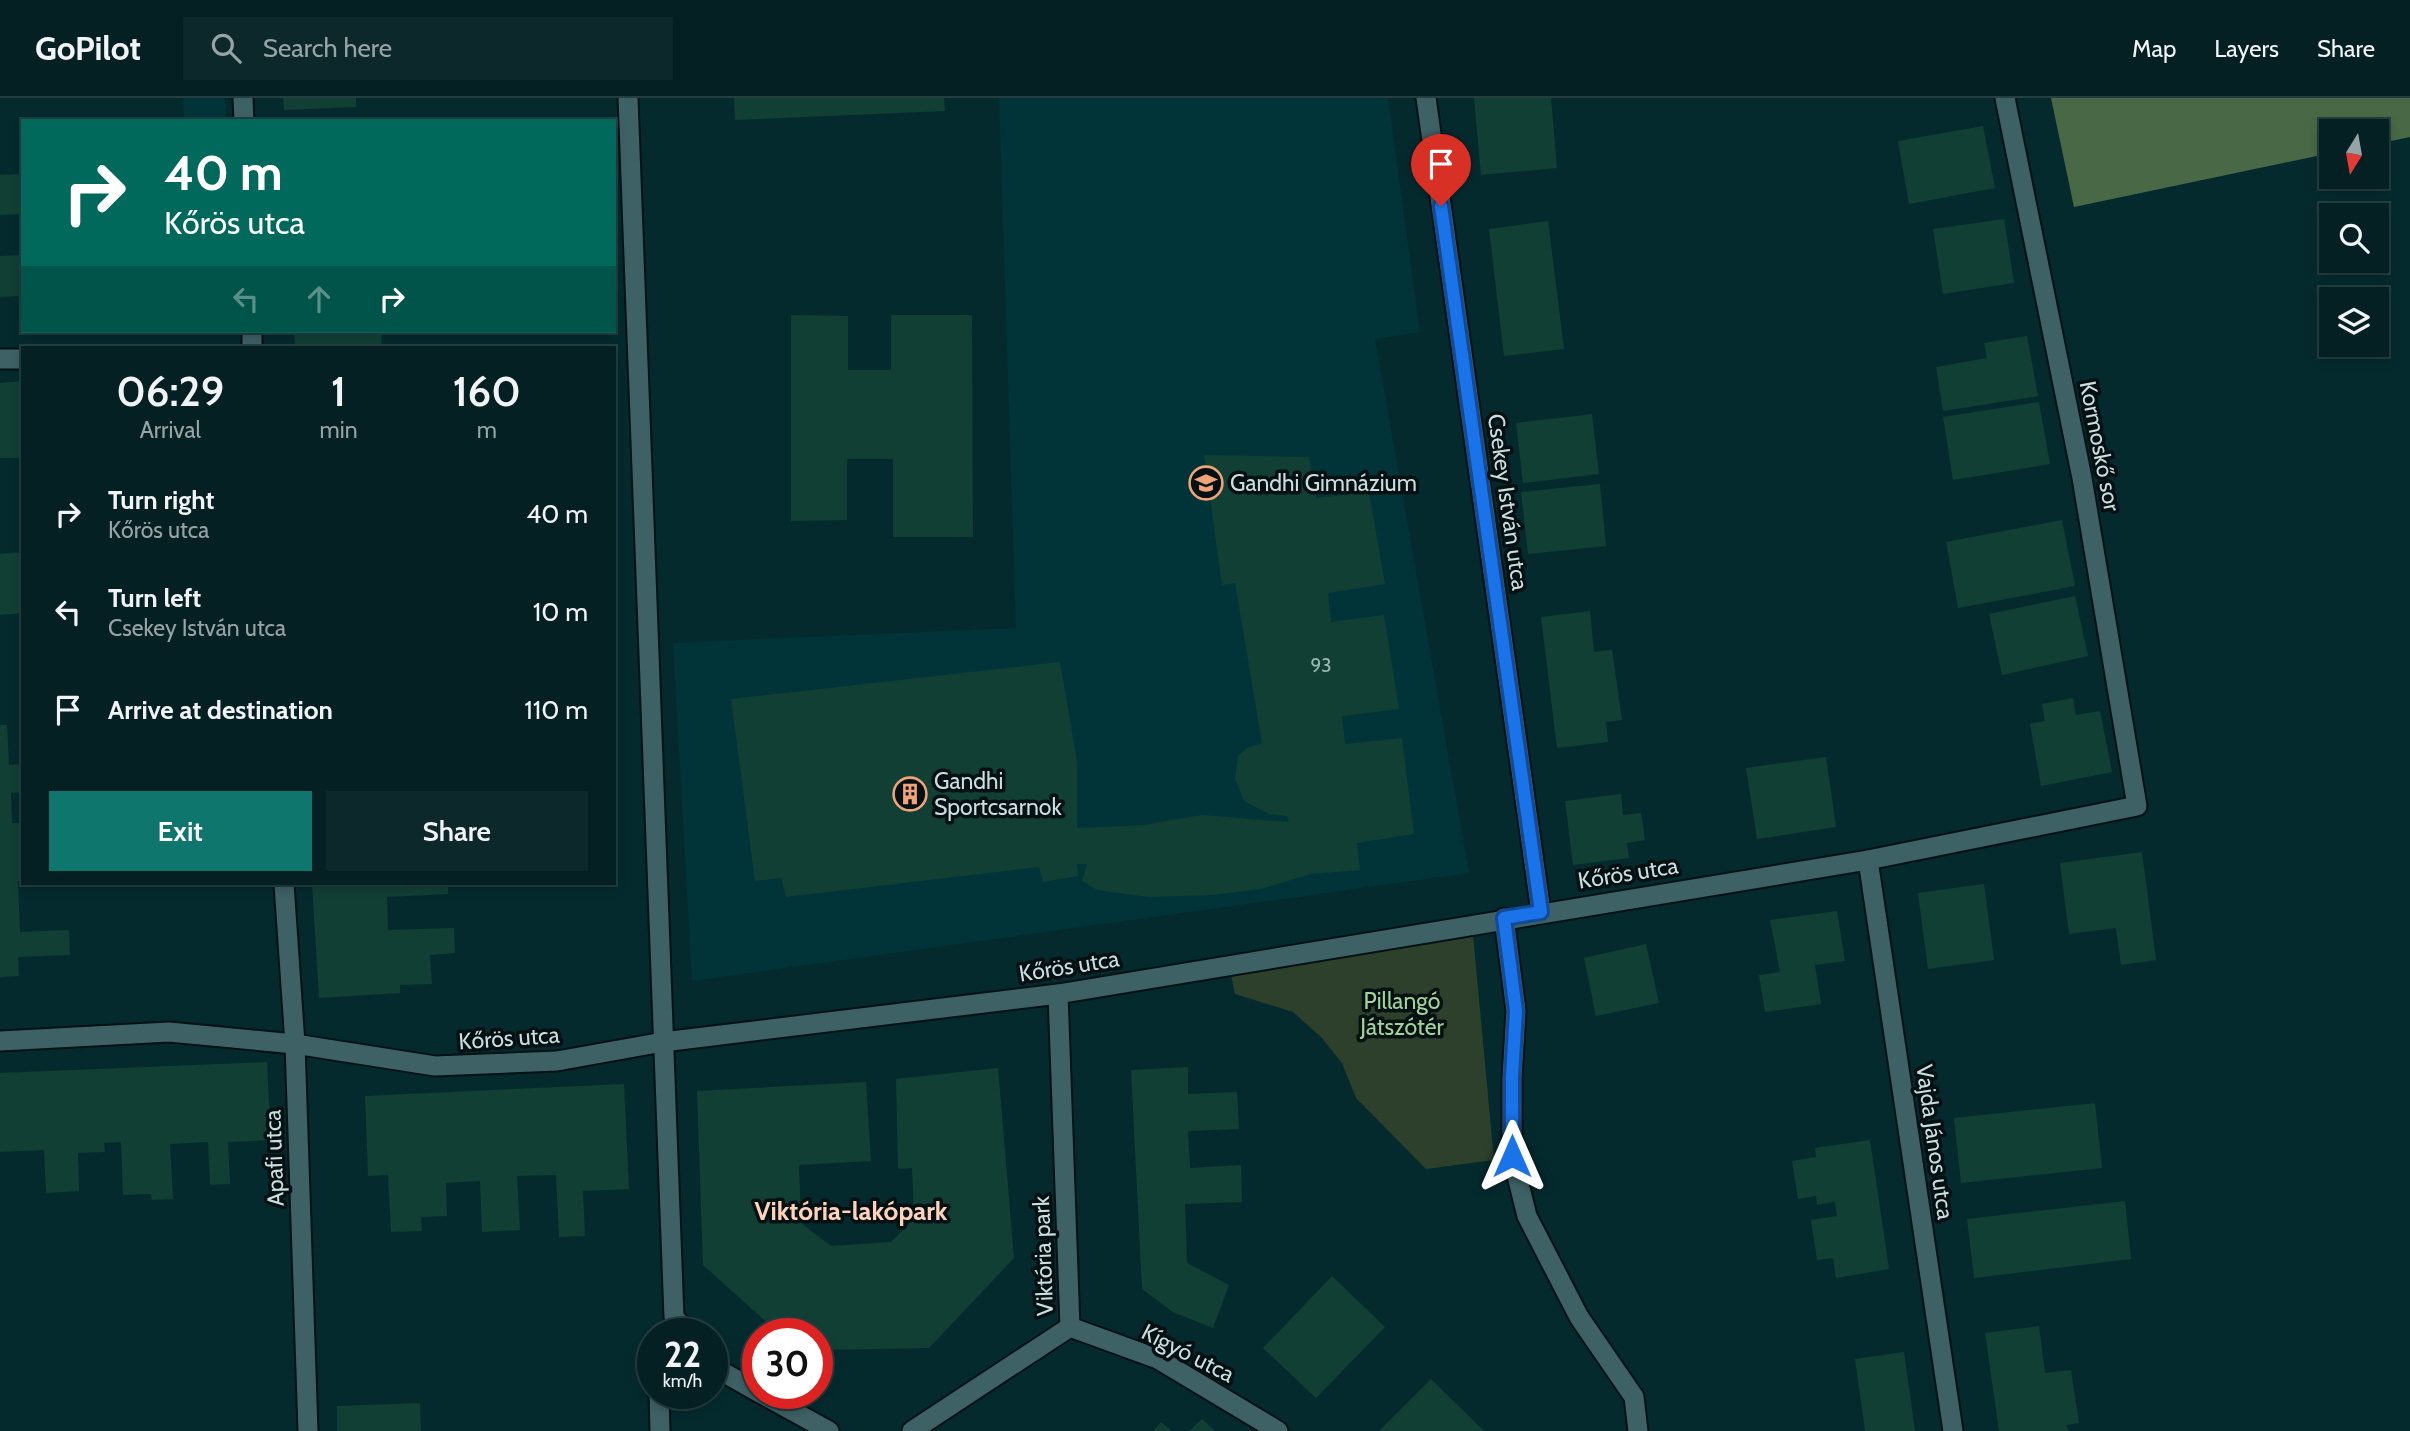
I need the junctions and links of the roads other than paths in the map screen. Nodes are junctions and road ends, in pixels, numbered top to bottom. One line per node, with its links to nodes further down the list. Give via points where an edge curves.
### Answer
1 (243, 98): 5 (street)
2 (628, 98): 15 (street)
3 (1426, 98): 11 (street, Csekey István utca)
4 (2005, 98): 8 (street, Kormoskő sor, via 2082,478)
5 (244, 119)
6 (0, 359): 7 (street)
7 (21, 359)
8 (2137, 806): 9 (street, Kőrös utca)
9 (1868, 860): 11 (street, Kőrös utca); 27 (street, Vajda János utca)
10 (284, 885): 16 (street, Apafi utca)
11 (1541, 912): 12 (street, Kőrös utca)
12 (1504, 918): 13 (street, Kőrös utca); 26 (street, via 1516,1011 1512,1156 1527,1216 1579,1317 1634,1397)
13 (1058, 994): 15 (street, Kőrös utca); 18 (street, Viktória park)
14 (0, 1041): 16 (street, Kőrös utca, via 169,1032)
15 (663, 1042): 16 (street, Kőrös utca, via 557,1061 435,1066); 17 (street)
16 (295, 1044): 21 (street, Apafi utca)
17 (669, 1318)
18 (1070, 1328): 24 (street, Viktória park); 25 (street, Kígyó utca, via 1157,1359)
19 (659, 1409): 22 (street)
20 (789, 1409): 23 (street)
21 (307, 1431)
22 (660, 1431)
23 (828, 1431)
24 (912, 1431)
25 (1278, 1431)
26 (1637, 1431)
27 (1954, 1431)

